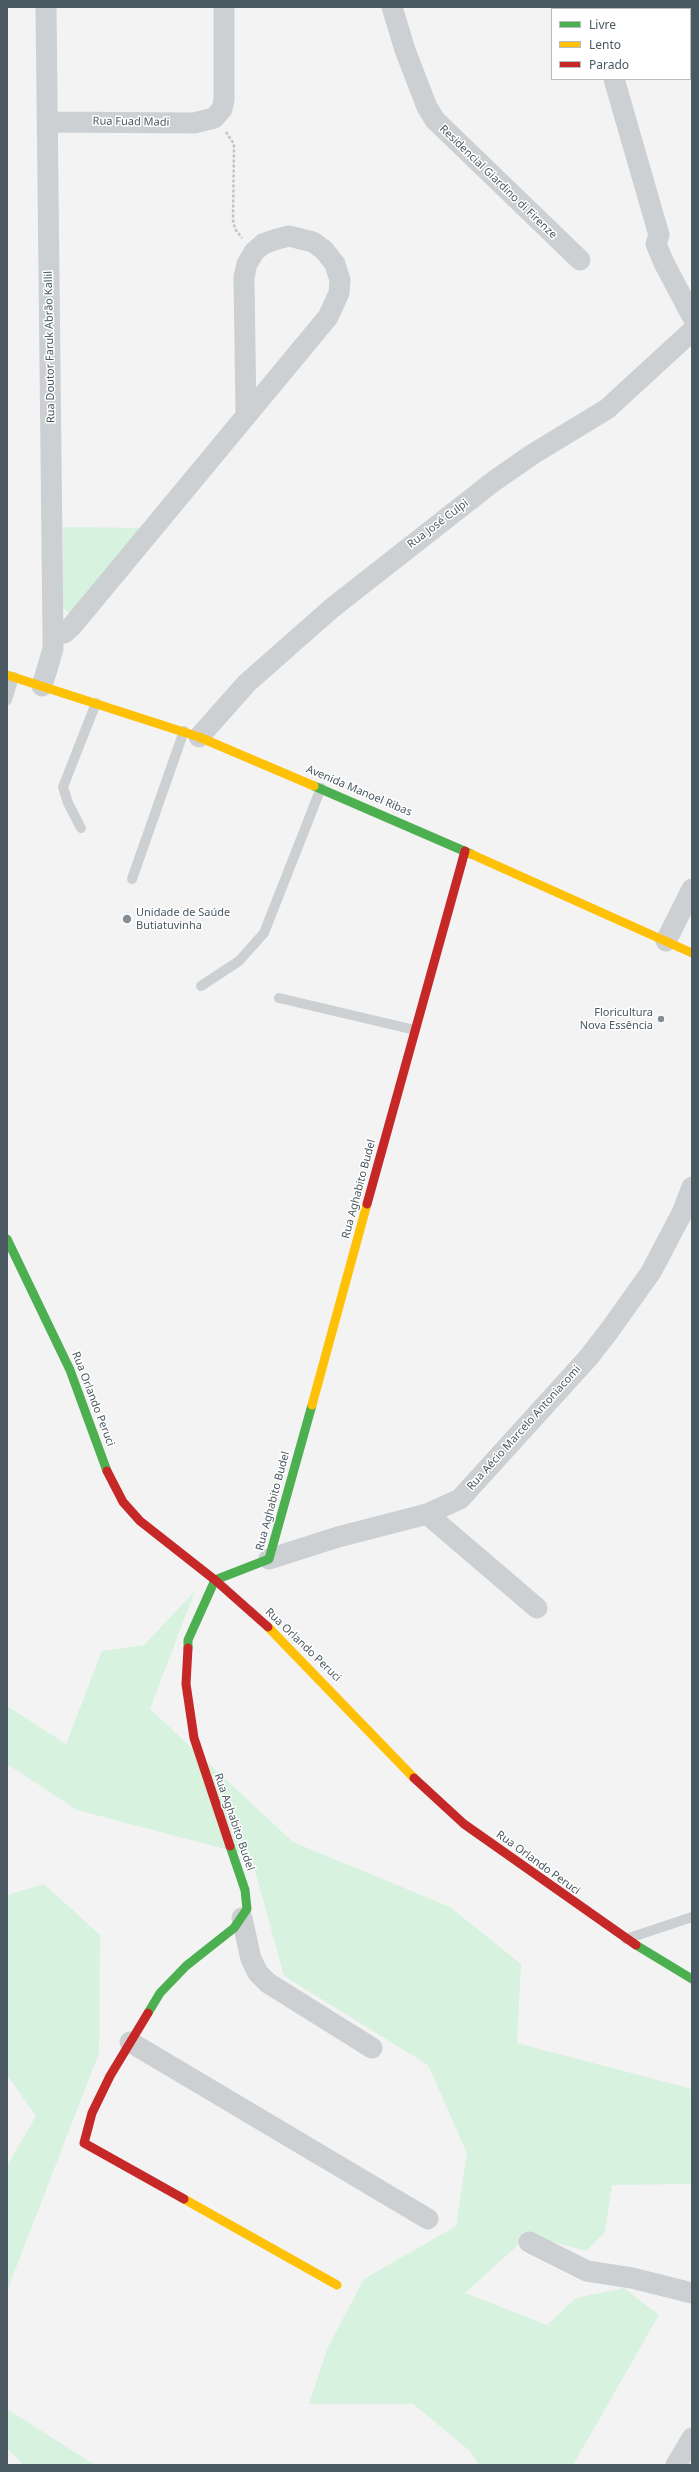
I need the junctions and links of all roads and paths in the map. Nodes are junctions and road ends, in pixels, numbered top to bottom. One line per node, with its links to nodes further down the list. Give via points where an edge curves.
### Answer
1 (46, 7): 6 (street, Rua Doutor Faruk Abrão Kallil)
2 (224, 7): 5 (street, via 224,100 222,109)
3 (392, 7): 9 (street, Residencial Giardino di Firenze, via 405,50 427,107 435,120)
4 (614, 80): 7 (street)
5 (214, 118): 6 (street, Rua Fuad Madi, via 194,123); 8 (path, via 234,144 233,220 235,229)
6 (48, 122): 14 (street, Rua Doutor Faruk Abrão Kallil)
7 (659, 235): 10 (street); 11 (street, via 656,244)
8 (254, 252): 13 (street, via 244,277); 13 (street, via 263,244 289,236 313,242 324,250 335,264 340,280 339,293 328,317)
9 (580, 260)
10 (692, 294)
11 (692, 316)
12 (692, 331): 19 (street, Rua José Culpi, via 607,409 551,442 494,481 332,608)
13 (246, 416): 14 (street, via 72,626 64,633)
14 (53, 634): 16 (street, Rua Doutor Faruk Abrão Kallil, via 52,649)
15 (10, 676): 16 (street, Avenida Manoel Ribas); 17 (lane)
16 (42, 686): 18 (street, Avenida Manoel Ribas)
17 (7, 700)
18 (96, 703): 19 (street, Avenida Manoel Ribas); 21 (lane, via 63,787)
19 (192, 734): 20 (street, Avenida Manoel Ribas); 23 (lane)
20 (321, 788): 22 (street, Avenida Manoel Ribas); 27 (lane, via 264,933 239,961)
21 (81, 828)
22 (465, 851): 25 (street, Avenida Manoel Ribas); 29 (street, Rua Aghabito Budel)
23 (132, 879)
24 (692, 890): 25 (street)
25 (666, 941): 26 (street, Avenida Manoel Ribas)
26 (692, 952)
27 (201, 986)
28 (279, 998): 29 (lane)
29 (415, 1030): 33 (street, Rua Aghabito Budel)
30 (692, 1187): 32 (street, Rua Aécio Marcelo Antoniacomi, via 679,1219 651,1272 588,1358 474,1486 460,1499)
31 (7, 1239): 34 (street, Rua Orlando Peruci, via 64,1357 112,1484 123,1502 159,1538)
32 (427, 1514): 33 (street, Rua Aécio Marcelo Antoniacomi, via 338,1537); 35 (street)
33 (269, 1559): 34 (street, Rua Aghabito Budel)
34 (215, 1580): 37 (street, Rua Aghabito Budel, via 188,1640 186,1684 188,1709 202,1767 246,1894 247,1909); 38 (street, Rua Orlando Peruci, via 297,1655 421,1785 458,1819)
35 (537, 1608)
36 (692, 1917): 38 (lane)
37 (242, 1918): 40 (street, Rua Aghabito Budel, via 234,1928 172,1980 160,1994); 41 (street, via 250,1959 258,1973 268,1983)
38 (625, 1939): 39 (street, Rua Orlando Peruci)
39 (692, 1979)
40 (130, 2042): 42 (street); 44 (street, Rua Aghabito Budel, via 100,2095 84,2143)
41 (372, 2048)
42 (428, 2219)
43 (529, 2242): 45 (street, via 587,2271)
44 (337, 2285)
45 (692, 2292)
46 (692, 2438): 47 (street)
47 (676, 2465)

